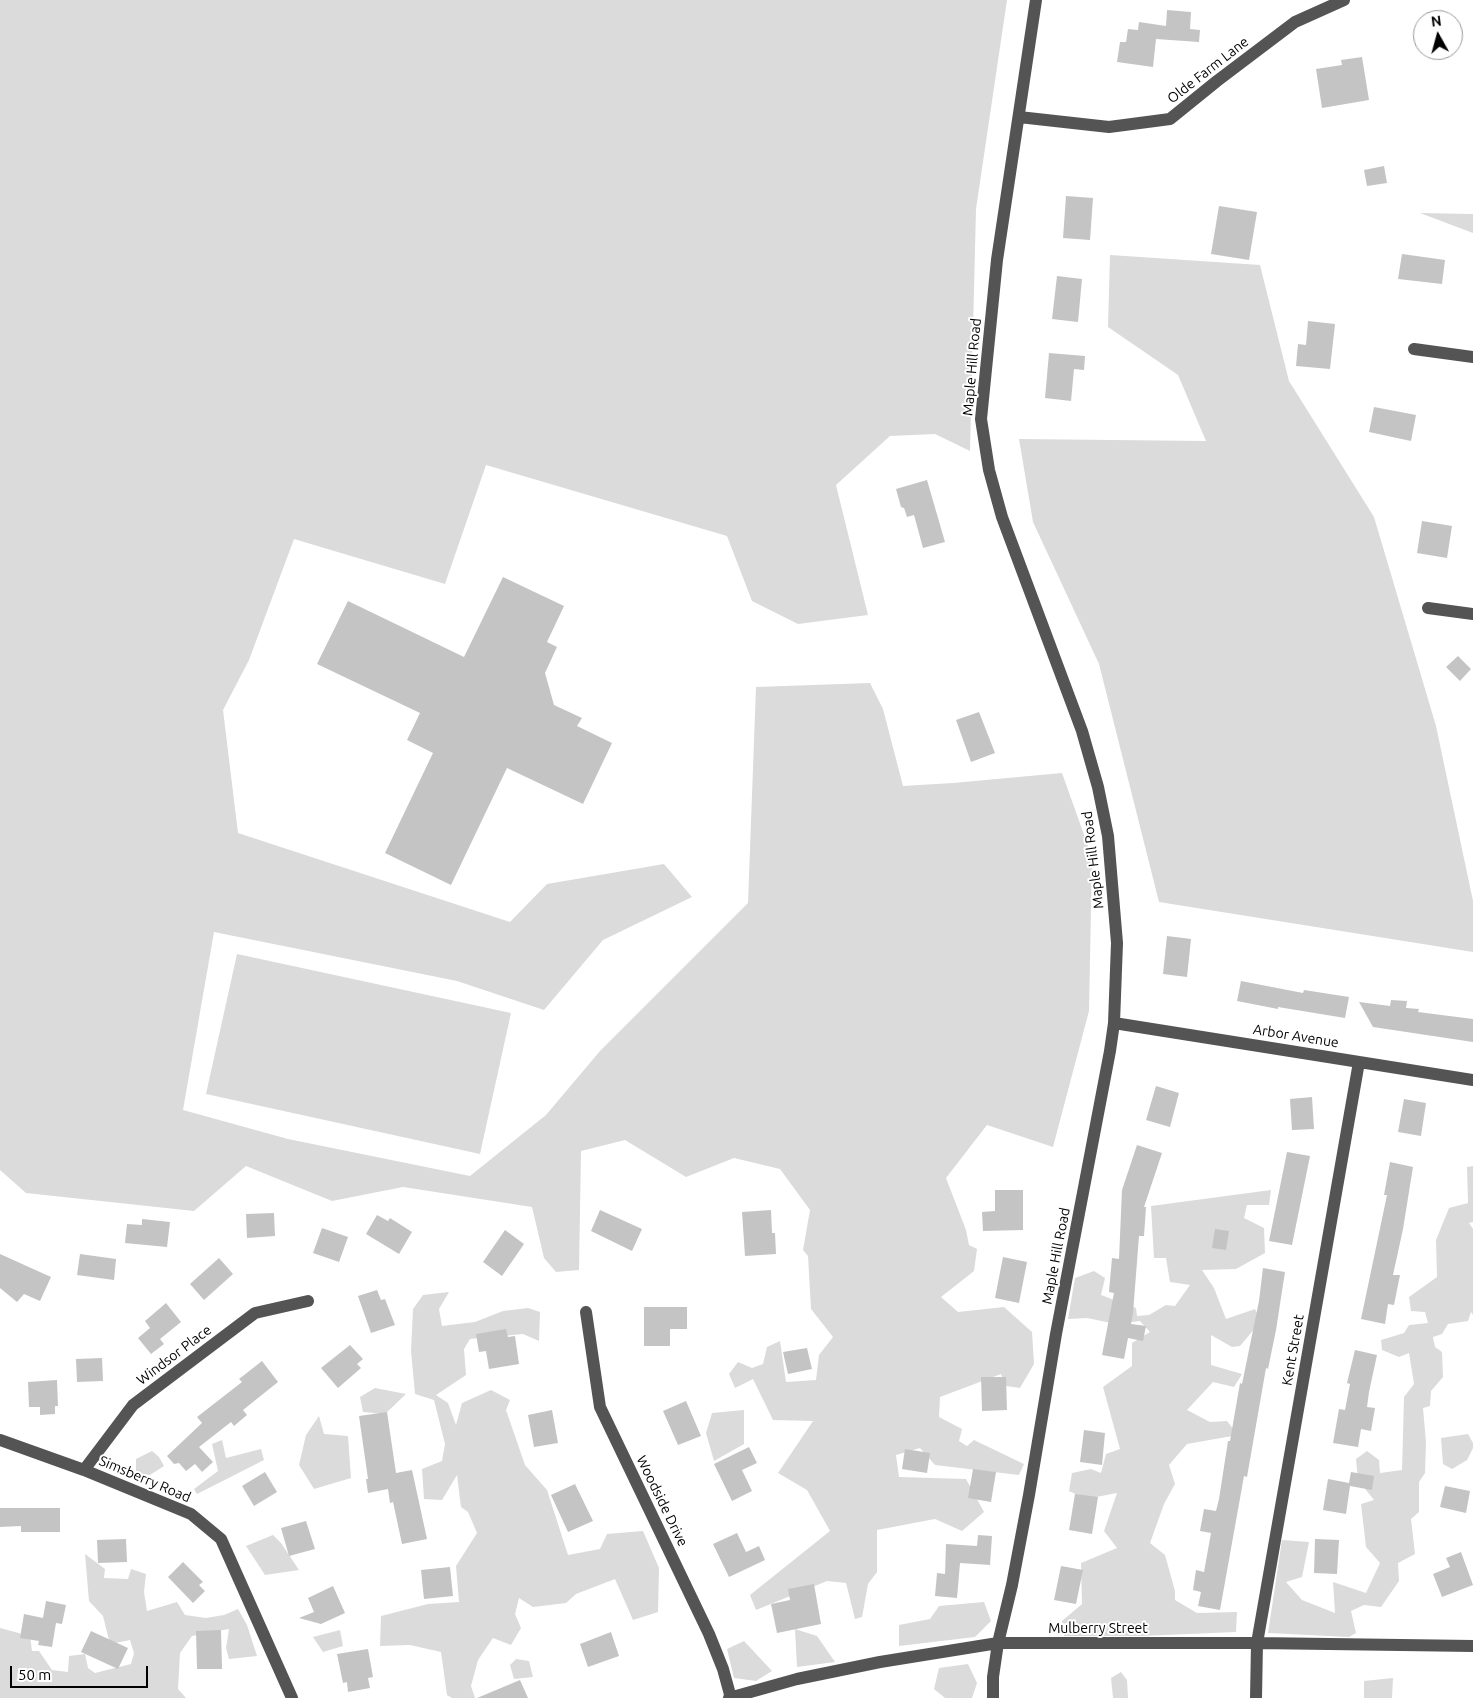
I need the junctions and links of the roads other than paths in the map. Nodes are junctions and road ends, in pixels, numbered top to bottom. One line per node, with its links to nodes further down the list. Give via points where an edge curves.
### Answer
1 (1036, 0): 3 (street, Maple Hill Road)
2 (1344, 0): 3 (street, Olde Farm Lane, via 1295,22 1170,119 1110,126)
3 (1019, 117): 8 (street, Maple Hill Road, via 997,260 981,419 989,470 1002,518 1082,731 1098,787 1108,836 1117,943)
4 (1414, 348): 5 (street)
5 (1473, 356)
6 (1428, 608): 7 (street)
7 (1473, 614)
8 (1114, 1022): 9 (street, Arbor Avenue); 15 (street, Maple Hill Road, via 1029,1495)
9 (1359, 1062): 10 (street, Arbor Avenue); 16 (street, Kent Street)
10 (1473, 1080)
11 (308, 1301): 14 (street, Windsor Place, via 255,1312 133,1405)
12 (586, 1312): 19 (street, Woodside Drive, via 600,1407 709,1634)
13 (0, 1440): 14 (street, Simsberry Road)
14 (84, 1470): 18 (street, Simsberry Road, via 191,1514 221,1539)
15 (998, 1642): 16 (street, Mulberry Street); 19 (street, Mulberry Street, via 806,1677); 20 (street, Maple Hill Road)
16 (1256, 1643): 17 (street, Mulberry Street); 21 (street, Kent Street)
17 (1473, 1646)
18 (292, 1698)
19 (730, 1698)
20 (993, 1698)
21 (1256, 1698)

